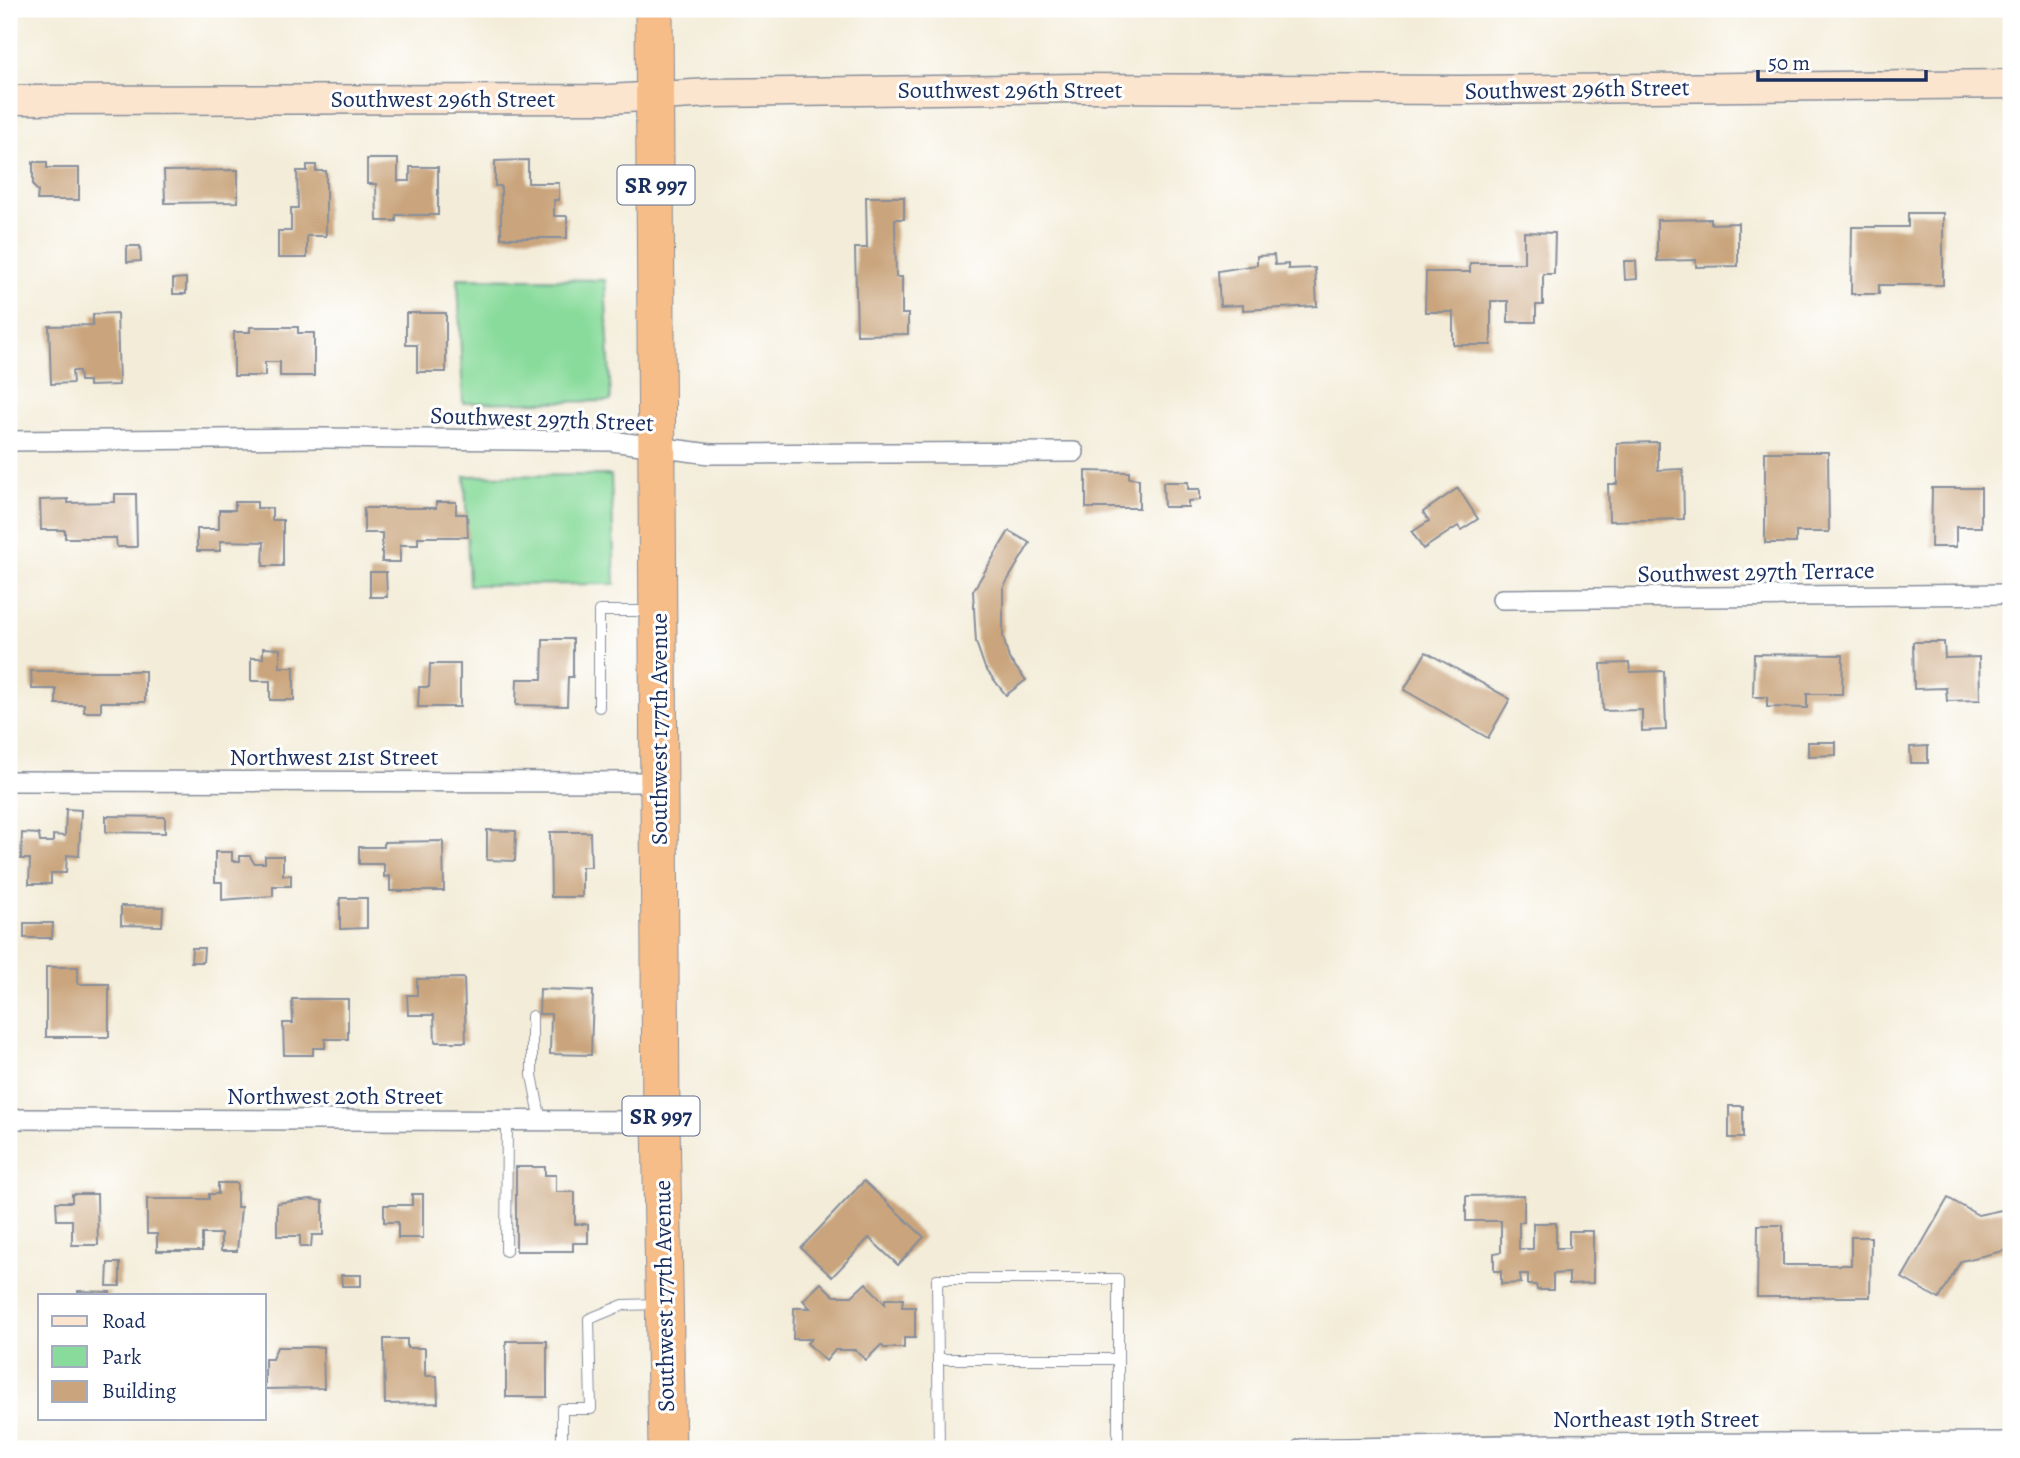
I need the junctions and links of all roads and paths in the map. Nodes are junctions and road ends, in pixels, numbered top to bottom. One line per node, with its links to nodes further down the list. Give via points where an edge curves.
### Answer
1 (654, 9): 3 (highway, Southwest 177th Avenue / SR 997)
2 (2011, 84): 3 (street, Southwest 296th Street, via 1462,90 1078,88)
3 (656, 96): 4 (street, Southwest 296th Street); 6 (highway, Southwest 177th Avenue / SR 997)
4 (9, 100)
5 (9, 442): 6 (street, Southwest 297th Street, via 346,438 611,441)
6 (658, 447): 7 (street, Southwest 297th Street, via 710,454); 10 (highway, Southwest 177th Avenue / SR 997)
7 (1074, 452)
8 (2011, 594): 9 (street, Southwest 297th Terrace)
9 (1502, 599)
10 (659, 611): 11 (lane, via 599,611); 13 (highway, Southwest 177th Avenue / SR 997)
11 (599, 707)
12 (9, 781): 13 (street, Northwest 21st Street)
13 (659, 782): 18 (highway, Southwest 177th Avenue / SR 997)
14 (532, 1016): 17 (lane, via 532,1075)
15 (9, 1119): 16 (street, Northwest 20th Street)
16 (507, 1121): 17 (street, Northwest 20th Street); 19 (lane)
17 (541, 1121): 18 (street, Northwest 20th Street)
18 (661, 1121): 20 (highway, Southwest 177th Avenue / SR 997)
19 (506, 1251)
20 (665, 1304): 28 (lane, via 623,1305 589,1320 591,1409 562,1409); 29 (highway, Southwest 177th Avenue / SR 997)
21 (938, 1359): 22 (lane); 22 (lane, via 937,1279 1118,1279); 30 (lane)
22 (1118, 1359): 31 (lane)
23 (2011, 1442): 26 (street, Northeast 19th Street)
24 (1553, 1446): 25 (street, Northeast 19th Street); 27 (street, Northeast 19th Street)
25 (1879, 1446): 26 (street, Northeast 19th Street)
26 (1911, 1446)
27 (1521, 1447): 32 (street, Northeast 19th Street)
28 (562, 1449)
29 (667, 1449)
30 (939, 1449)
31 (1118, 1449)
32 (1301, 1449)

